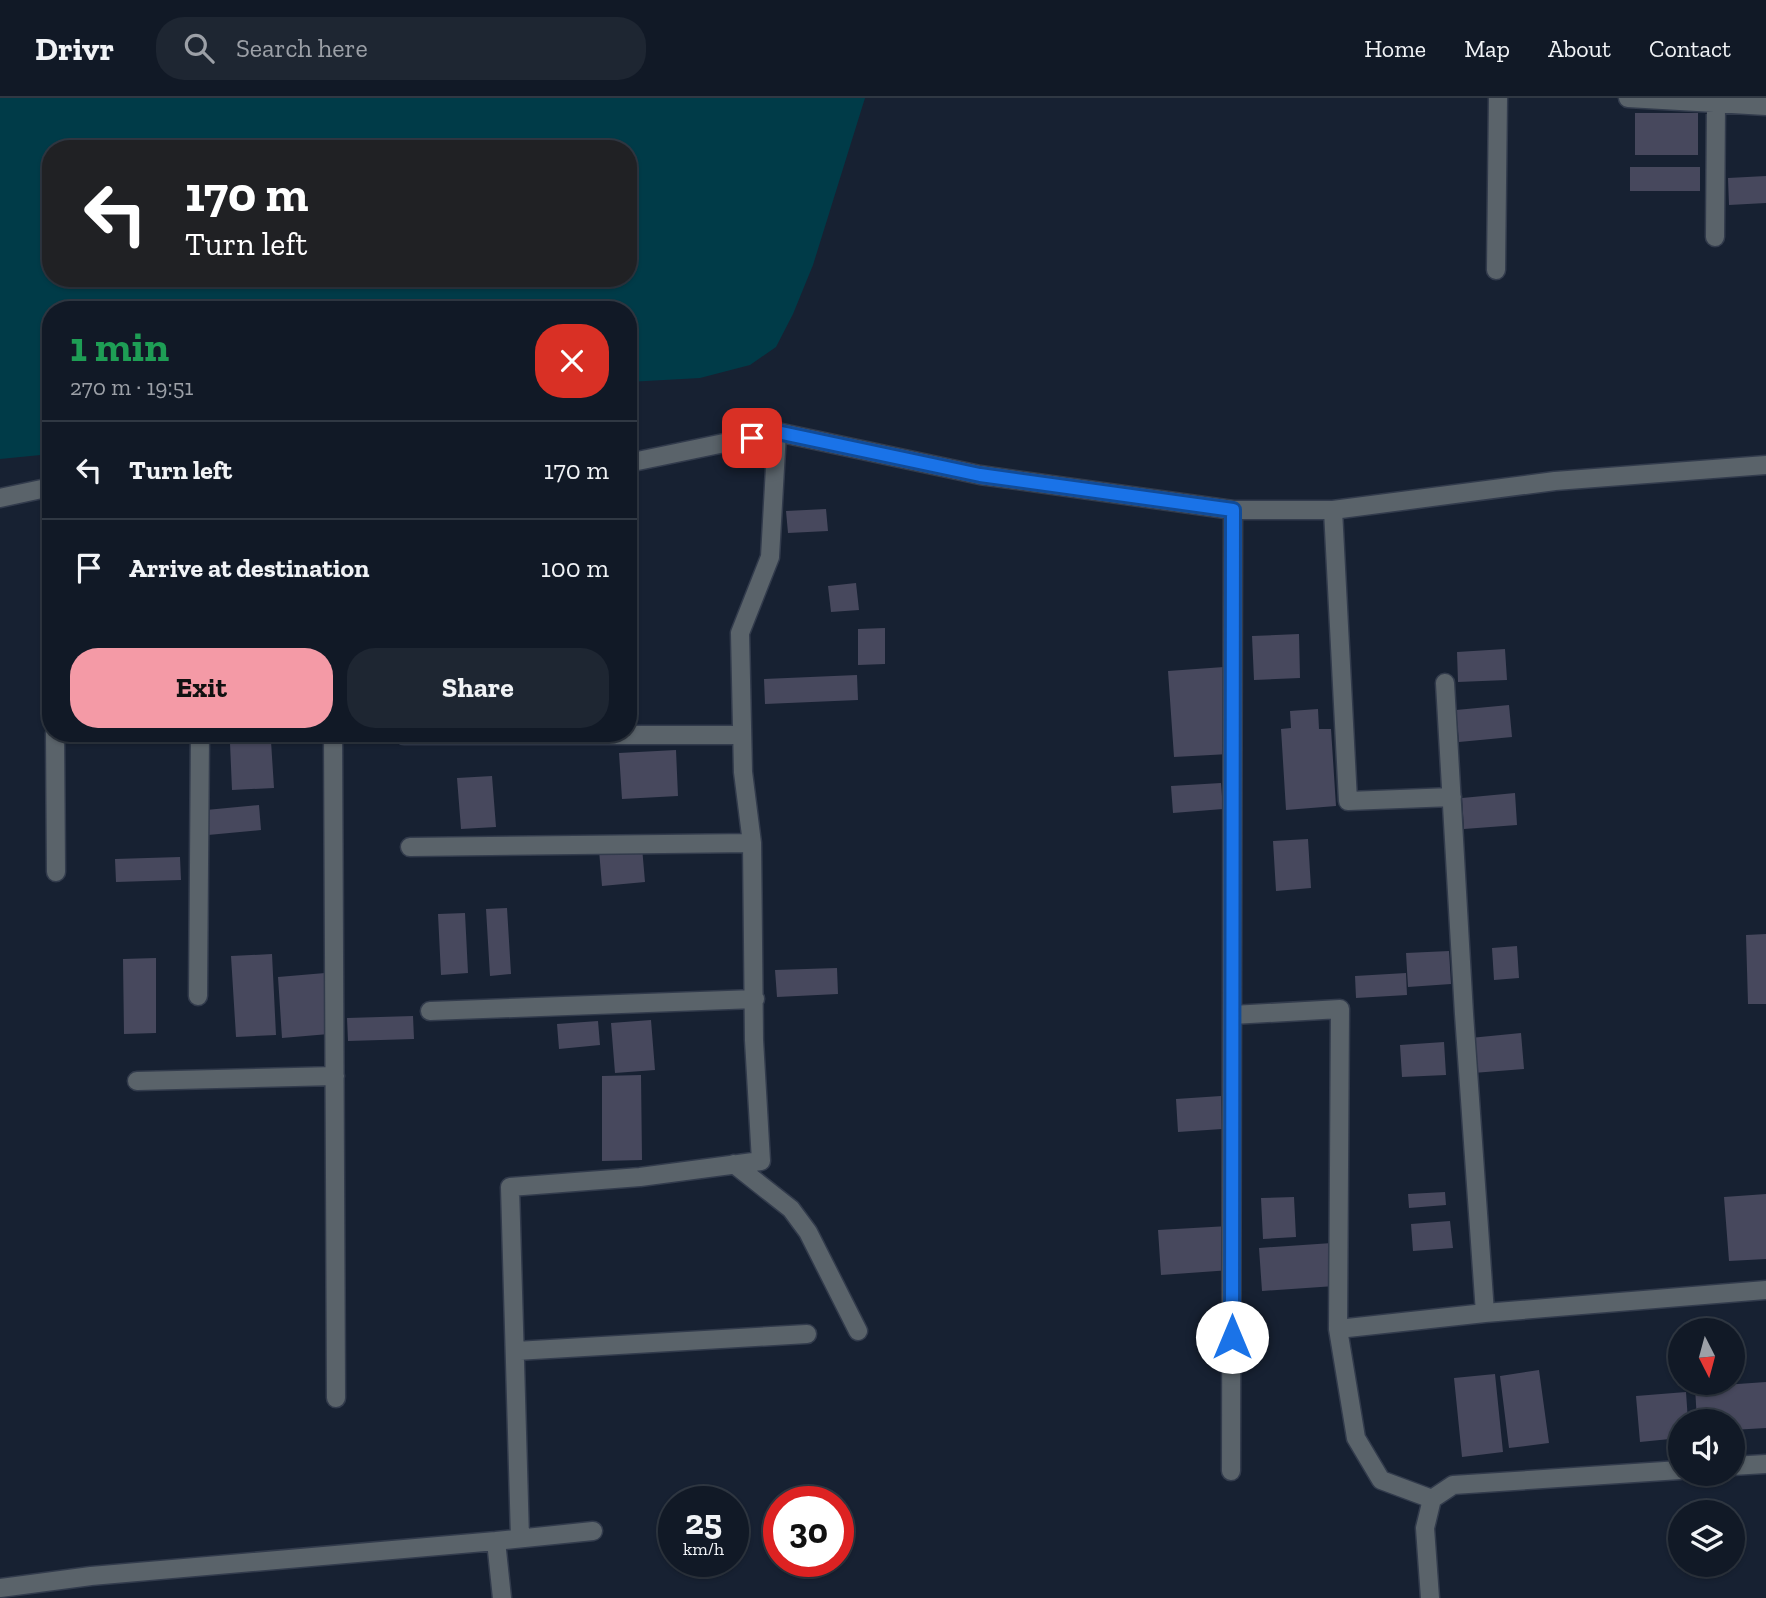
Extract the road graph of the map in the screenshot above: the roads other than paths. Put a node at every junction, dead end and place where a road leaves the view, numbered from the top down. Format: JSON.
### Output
{"nodes":[{"id":1,"x":1498,"y":98,"type":"edge"},
{"id":2,"x":1629,"y":98,"type":"edge"},
{"id":3,"x":1716,"y":103,"type":"junction"},
{"id":4,"x":1759,"y":103,"type":"edge"},
{"id":5,"x":1715,"y":237,"type":"dead end"},
{"id":6,"x":1496,"y":270,"type":"dead end"},
{"id":7,"x":777,"y":432,"type":"junction"},
{"id":8,"x":637,"y":461,"type":"edge"},
{"id":9,"x":1766,"y":465,"type":"edge"},
{"id":10,"x":42,"y":489,"type":"edge"},
{"id":11,"x":0,"y":498,"type":"edge"},
{"id":12,"x":1233,"y":510,"type":"junction"},
{"id":13,"x":1333,"y":510,"type":"junction"},
{"id":14,"x":1445,"y":683,"type":"dead end"},
{"id":15,"x":637,"y":735,"type":"edge"},
{"id":16,"x":742,"y":735,"type":"junction"},
{"id":17,"x":55,"y":742,"type":"edge"},
{"id":18,"x":200,"y":742,"type":"edge"},
{"id":19,"x":333,"y":742,"type":"edge"},
{"id":20,"x":1452,"y":797,"type":"junction"},
{"id":21,"x":752,"y":843,"type":"junction"},
{"id":22,"x":410,"y":847,"type":"dead end"},
{"id":23,"x":56,"y":872,"type":"dead end"},
{"id":24,"x":198,"y":996,"type":"dead end"},
{"id":25,"x":755,"y":999,"type":"junction"},
{"id":26,"x":430,"y":1011,"type":"dead end"},
{"id":27,"x":1232,"y":1015,"type":"junction"},
{"id":28,"x":335,"y":1076,"type":"junction"},
{"id":29,"x":137,"y":1081,"type":"dead end"},
{"id":30,"x":734,"y":1164,"type":"junction"},
{"id":31,"x":1766,"y":1290,"type":"edge"},
{"id":32,"x":1485,"y":1313,"type":"junction"},
{"id":33,"x":1338,"y":1329,"type":"junction"},
{"id":34,"x":858,"y":1331,"type":"dead end"},
{"id":35,"x":807,"y":1334,"type":"dead end"},
{"id":36,"x":516,"y":1352,"type":"junction"},
{"id":37,"x":335,"y":1398,"type":"dead end"},
{"id":38,"x":1766,"y":1464,"type":"edge"},
{"id":39,"x":1745,"y":1465,"type":"edge"},
{"id":40,"x":1231,"y":1471,"type":"dead end"},
{"id":41,"x":1668,"y":1471,"type":"edge"},
{"id":42,"x":1432,"y":1499,"type":"junction"},
{"id":43,"x":593,"y":1531,"type":"dead end"},
{"id":44,"x":520,"y":1538,"type":"junction"},
{"id":45,"x":496,"y":1541,"type":"junction"},
{"id":46,"x":0,"y":1588,"type":"edge"},
{"id":47,"x":502,"y":1598,"type":"edge"},
{"id":48,"x":1430,"y":1598,"type":"edge"}],
"edges":[{"from":1,"to":6,"type":"street"},
{"from":2,"to":3,"type":"street"},
{"from":3,"to":4,"type":"street"},
{"from":3,"to":5,"type":"street"},
{"from":7,"to":8,"type":"street"},
{"from":7,"to":12,"type":"street"},
{"from":7,"to":16,"type":"street"},
{"from":9,"to":13,"type":"street"},
{"from":10,"to":11,"type":"street"},
{"from":12,"to":13,"type":"street"},
{"from":12,"to":27,"type":"street"},
{"from":13,"to":20,"type":"street"},
{"from":14,"to":20,"type":"street"},
{"from":15,"to":16,"type":"street"},
{"from":16,"to":21,"type":"street"},
{"from":17,"to":23,"type":"street"},
{"from":18,"to":24,"type":"street"},
{"from":19,"to":28,"type":"street"},
{"from":20,"to":32,"type":"street"},
{"from":21,"to":22,"type":"street"},
{"from":21,"to":25,"type":"street"},
{"from":25,"to":26,"type":"street"},
{"from":25,"to":30,"type":"street"},
{"from":27,"to":33,"type":"street"},
{"from":27,"to":40,"type":"street"},
{"from":28,"to":29,"type":"street"},
{"from":28,"to":37,"type":"street"},
{"from":30,"to":34,"type":"street"},
{"from":30,"to":36,"type":"street"},
{"from":31,"to":32,"type":"street"},
{"from":32,"to":33,"type":"street"},
{"from":33,"to":42,"type":"street"},
{"from":35,"to":36,"type":"street"},
{"from":36,"to":44,"type":"street"},
{"from":38,"to":39,"type":"street"},
{"from":41,"to":42,"type":"street"},
{"from":42,"to":48,"type":"street"},
{"from":43,"to":44,"type":"street"},
{"from":44,"to":45,"type":"street"},
{"from":45,"to":46,"type":"street"},
{"from":45,"to":47,"type":"street"}]}
